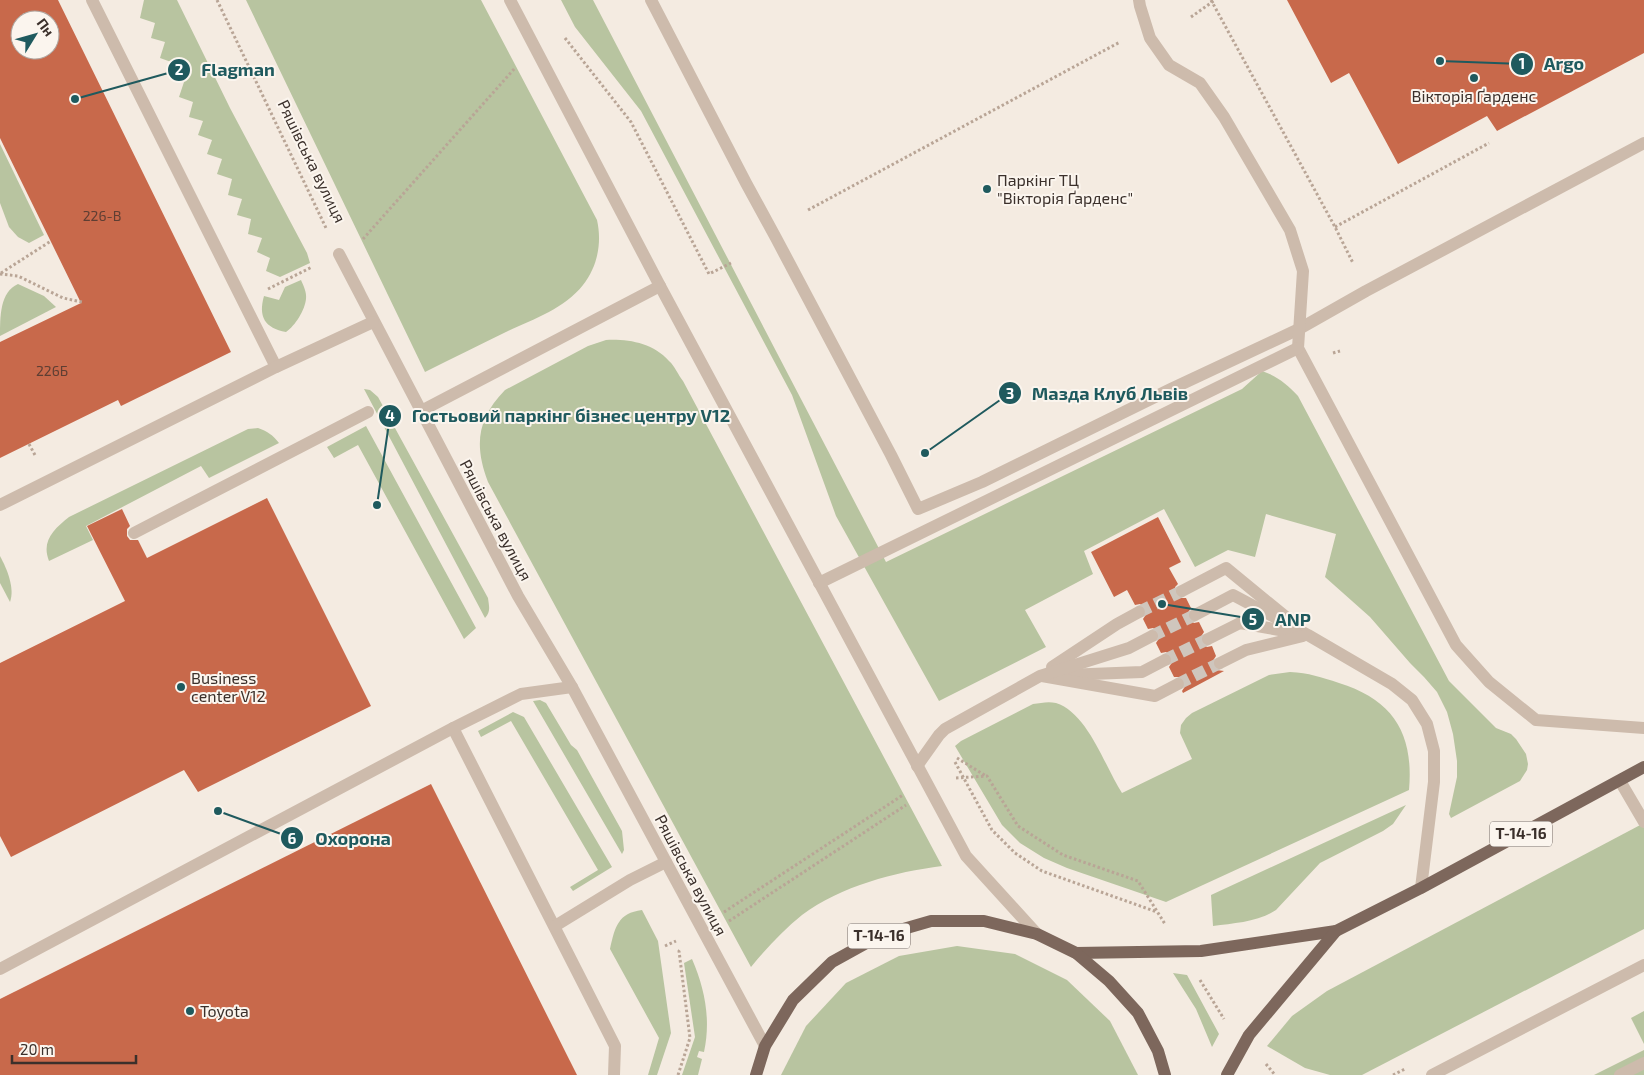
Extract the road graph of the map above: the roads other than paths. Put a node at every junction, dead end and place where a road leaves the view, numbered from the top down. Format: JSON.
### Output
{"nodes":[{"id":1,"x":92,"y":0,"type":"edge"},
{"id":2,"x":510,"y":0,"type":"edge"},
{"id":3,"x":651,"y":0,"type":"edge"},
{"id":4,"x":1139,"y":0,"type":"edge"},
{"id":5,"x":1644,"y":143,"type":"edge"},
{"id":6,"x":339,"y":254,"type":"road end"},
{"id":7,"x":660,"y":286,"type":"junction"},
{"id":8,"x":373,"y":322,"type":"junction"},
{"id":9,"x":1299,"y":329,"type":"junction"},
{"id":10,"x":1298,"y":348,"type":"junction"},
{"id":11,"x":276,"y":367,"type":"junction"},
{"id":12,"x":421,"y":411,"type":"junction"},
{"id":13,"x":368,"y":412,"type":"dead end"},
{"id":14,"x":0,"y":505,"type":"edge"},
{"id":15,"x":918,"y":509,"type":"junction"},
{"id":16,"x":929,"y":528,"type":"junction"},
{"id":17,"x":134,"y":533,"type":"dead end"},
{"id":18,"x":819,"y":583,"type":"junction"},
{"id":19,"x":1182,"y":590,"type":"tunnel mouth"},
{"id":20,"x":1139,"y":612,"type":"tunnel mouth"},
{"id":21,"x":1195,"y":615,"type":"tunnel mouth"},
{"id":22,"x":1308,"y":635,"type":"junction"},
{"id":23,"x":1152,"y":636,"type":"tunnel mouth"},
{"id":24,"x":1208,"y":639,"type":"tunnel mouth"},
{"id":25,"x":1165,"y":660,"type":"tunnel mouth"},
{"id":26,"x":1220,"y":663,"type":"tunnel mouth"},
{"id":27,"x":1040,"y":676,"type":"junction"},
{"id":28,"x":1178,"y":684,"type":"tunnel mouth"},
{"id":29,"x":572,"y":687,"type":"junction"},
{"id":30,"x":453,"y":728,"type":"junction"},
{"id":31,"x":1644,"y":728,"type":"edge"},
{"id":32,"x":917,"y":766,"type":"junction"},
{"id":33,"x":1644,"y":767,"type":"edge"},
{"id":34,"x":1620,"y":781,"type":"junction"},
{"id":35,"x":1644,"y":822,"type":"edge"},
{"id":36,"x":666,"y":862,"type":"junction"},
{"id":37,"x":1421,"y":888,"type":"junction"},
{"id":38,"x":555,"y":926,"type":"junction"},
{"id":39,"x":1336,"y":931,"type":"junction"},
{"id":40,"x":1037,"y":934,"type":"junction"},
{"id":41,"x":1076,"y":953,"type":"junction"},
{"id":42,"x":1644,"y":965,"type":"edge"},
{"id":43,"x":0,"y":969,"type":"edge"},
{"id":44,"x":765,"y":1046,"type":"junction"},
{"id":45,"x":1644,"y":1063,"type":"edge"},
{"id":46,"x":614,"y":1075,"type":"edge"},
{"id":47,"x":756,"y":1075,"type":"edge"},
{"id":48,"x":1165,"y":1075,"type":"edge"},
{"id":49,"x":1227,"y":1075,"type":"edge"},
{"id":50,"x":1432,"y":1075,"type":"edge"},
{"id":51,"x":1620,"y":1075,"type":"edge"}],
"edges":[{"from":1,"to":11,"type":"street"},
{"from":2,"to":7,"type":"street"},
{"from":3,"to":15,"type":"street"},
{"from":4,"to":9,"type":"street"},
{"from":5,"to":9,"type":"street"},
{"from":6,"to":8,"type":"street","name":"Ряшівська вулиця"},
{"from":7,"to":12,"type":"street"},
{"from":7,"to":18,"type":"street"},
{"from":8,"to":11,"type":"street"},
{"from":8,"to":12,"type":"street","name":"Ряшівська вулиця"},
{"from":9,"to":10,"type":"street"},
{"from":9,"to":15,"type":"street"},
{"from":10,"to":16,"type":"street"},
{"from":10,"to":31,"type":"street"},
{"from":11,"to":14,"type":"street"},
{"from":12,"to":29,"type":"street","name":"Ряшівська вулиця"},
{"from":13,"to":17,"type":"street"},
{"from":15,"to":16,"type":"street"},
{"from":16,"to":18,"type":"street"},
{"from":18,"to":32,"type":"street"},
{"from":19,"to":22,"type":"street"},
{"from":20,"to":27,"type":"street"},
{"from":21,"to":22,"type":"street"},
{"from":22,"to":24,"type":"street"},
{"from":22,"to":26,"type":"street"},
{"from":22,"to":37,"type":"street"},
{"from":23,"to":27,"type":"street"},
{"from":25,"to":27,"type":"street"},
{"from":27,"to":28,"type":"street"},
{"from":27,"to":32,"type":"street"},
{"from":29,"to":30,"type":"street"},
{"from":29,"to":36,"type":"street","name":"Ряшівська вулиця"},
{"from":30,"to":38,"type":"street"},
{"from":30,"to":43,"type":"street"},
{"from":32,"to":40,"type":"street"},
{"from":33,"to":34,"type":"main road","number":"Т-14-16"},
{"from":34,"to":35,"type":"street"},
{"from":34,"to":37,"type":"main road","number":"Т-14-16"},
{"from":36,"to":38,"type":"street"},
{"from":36,"to":44,"type":"street","name":"Ряшівська вулиця"},
{"from":37,"to":39,"type":"main road","number":"Т-14-16"},
{"from":38,"to":46,"type":"street"},
{"from":39,"to":41,"type":"main road","number":"Т-14-16"},
{"from":39,"to":49,"type":"main road","number":"Т-14-16"},
{"from":40,"to":41,"type":"main road","number":"Т-14-16"},
{"from":40,"to":44,"type":"main road","number":"Т-14-16"},
{"from":41,"to":48,"type":"main road"},
{"from":42,"to":50,"type":"street"},
{"from":44,"to":47,"type":"main road","number":"Т-14-16"},
{"from":45,"to":51,"type":"street"}]}
